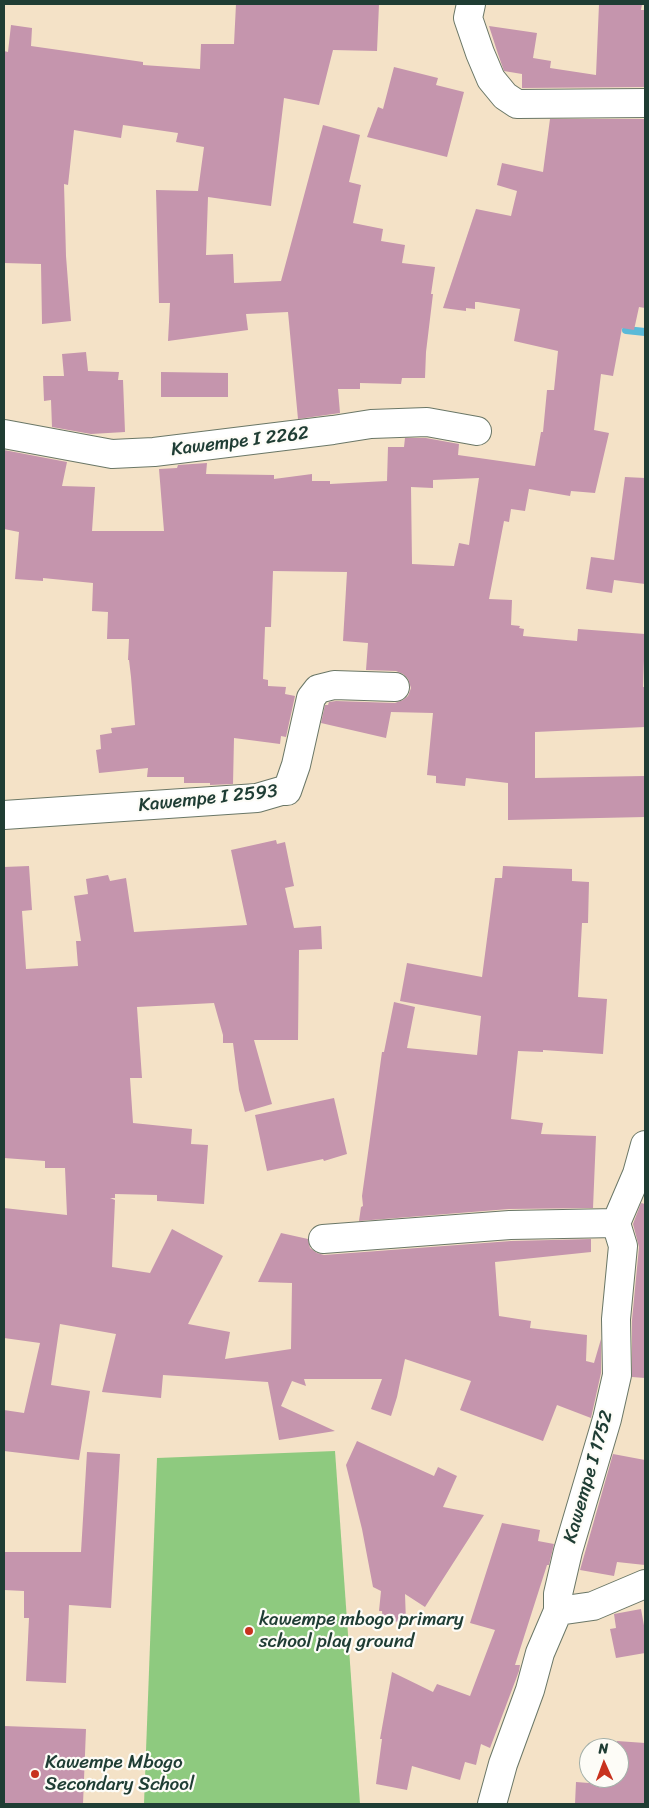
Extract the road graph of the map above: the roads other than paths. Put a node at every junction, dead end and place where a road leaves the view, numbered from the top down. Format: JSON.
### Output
{"nodes":[{"id":1,"x":471,"y":4,"type":"edge"},
{"id":2,"x":645,"y":103,"type":"edge"},
{"id":3,"x":477,"y":431,"type":"dead end"},
{"id":4,"x":4,"y":434,"type":"edge"},
{"id":5,"x":395,"y":687,"type":"dead end"},
{"id":6,"x":4,"y":815,"type":"edge"},
{"id":7,"x":645,"y":1145,"type":"edge"},
{"id":8,"x":616,"y":1223,"type":"junction"},
{"id":9,"x":323,"y":1239,"type":"dead end"},
{"id":10,"x":645,"y":1584,"type":"edge"},
{"id":11,"x":558,"y":1611,"type":"junction"},
{"id":12,"x":492,"y":1804,"type":"edge"}],
"edges":[{"from":1,"to":2,"type":"street"},
{"from":3,"to":4,"type":"street","name":"Kawempe I 2262"},
{"from":5,"to":6,"type":"street","name":"Kawempe I 2593"},
{"from":7,"to":8,"type":"street"},
{"from":8,"to":9,"type":"street"},
{"from":8,"to":11,"type":"street","name":"Kawempe I 1752"},
{"from":10,"to":11,"type":"street"},
{"from":11,"to":12,"type":"street","name":"Kawempe I 1752"}]}
